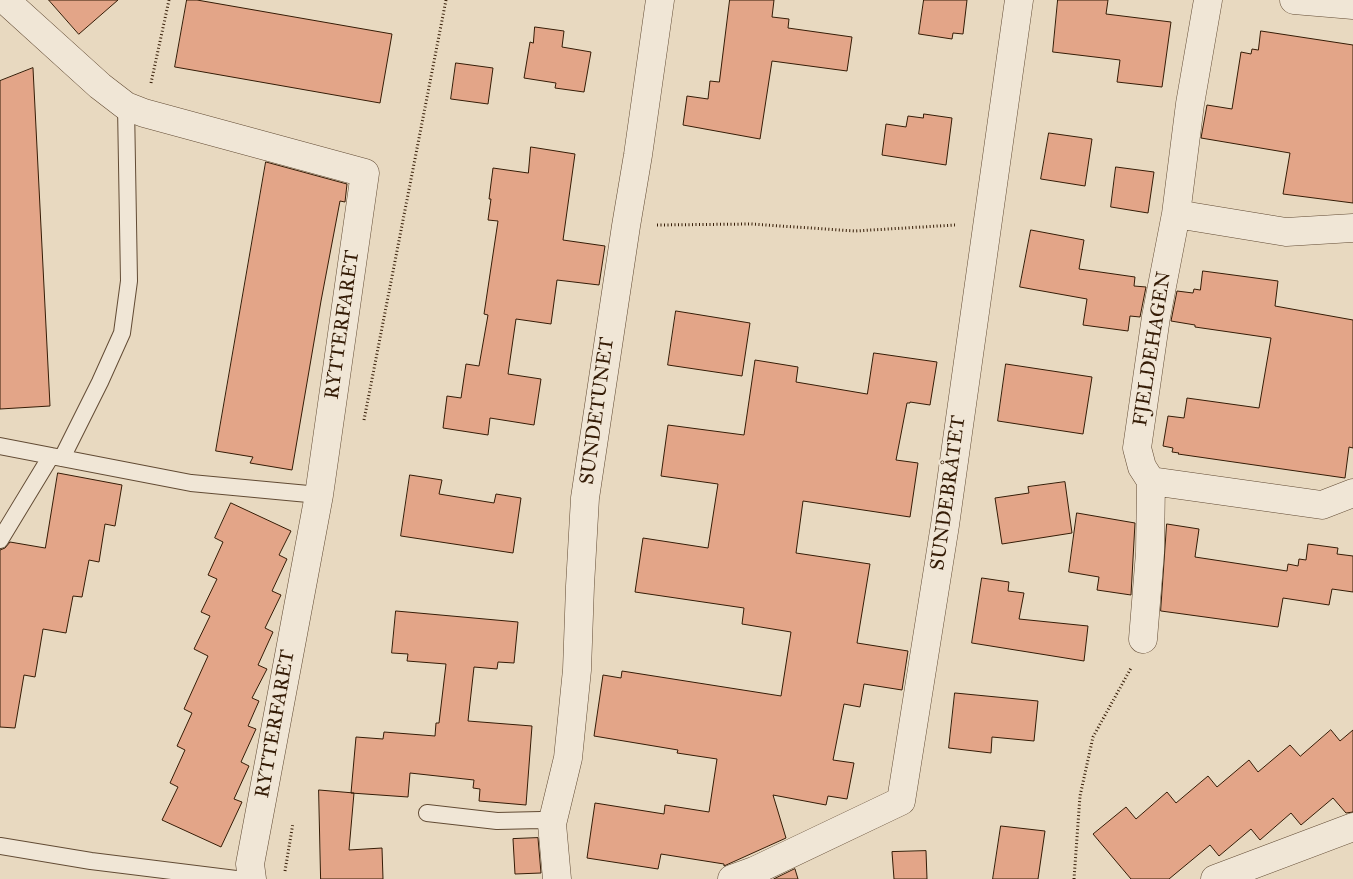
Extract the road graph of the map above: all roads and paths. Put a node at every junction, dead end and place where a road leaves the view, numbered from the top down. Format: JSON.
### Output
{"nodes":[{"id":1,"x":5,"y":0,"type":"edge"},
{"id":2,"x":169,"y":0,"type":"edge"},
{"id":3,"x":446,"y":0,"type":"edge"},
{"id":4,"x":660,"y":0,"type":"edge"},
{"id":5,"x":1018,"y":0,"type":"edge"},
{"id":6,"x":1208,"y":0,"type":"edge"},
{"id":7,"x":1294,"y":0,"type":"edge"},
{"id":8,"x":1353,"y":5,"type":"edge"},
{"id":9,"x":135,"y":110,"type":"junction"},
{"id":10,"x":1176,"y":214,"type":"junction"},
{"id":11,"x":988,"y":223,"type":"junction"},
{"id":12,"x":626,"y":226,"type":"junction"},
{"id":13,"x":1353,"y":228,"type":"edge"},
{"id":14,"x":364,"y":422,"type":"dead end"},
{"id":15,"x":0,"y":446,"type":"edge"},
{"id":16,"x":57,"y":457,"type":"junction"},
{"id":17,"x":1151,"y":481,"type":"junction"},
{"id":18,"x":1353,"y":493,"type":"edge"},
{"id":19,"x":319,"y":495,"type":"junction"},
{"id":20,"x":0,"y":540,"type":"edge"},
{"id":21,"x":1143,"y":639,"type":"joint"},
{"id":22,"x":427,"y":813,"type":"dead end"},
{"id":23,"x":293,"y":820,"type":"dead end"},
{"id":24,"x":552,"y":824,"type":"junction"},
{"id":25,"x":1353,"y":827,"type":"edge"},
{"id":26,"x":0,"y":846,"type":"edge"},
{"id":27,"x":747,"y":876,"type":"edge"},
{"id":28,"x":236,"y":879,"type":"edge"},
{"id":29,"x":252,"y":879,"type":"edge"},
{"id":30,"x":284,"y":879,"type":"edge"},
{"id":31,"x":557,"y":879,"type":"edge"},
{"id":32,"x":1074,"y":879,"type":"edge"},
{"id":33,"x":1215,"y":879,"type":"edge"}],
"edges":[{"from":1,"to":9,"type":"street","name":"RYTTERFARET"},
{"from":2,"to":9,"type":"path"},
{"from":3,"to":14,"type":"path"},
{"from":4,"to":12,"type":"street","name":"SUNDETUNET"},
{"from":5,"to":11,"type":"street","name":"SUNDEBRÅTET"},
{"from":6,"to":10,"type":"street","name":"FJELDEHAGEN"},
{"from":7,"to":8,"type":"street"},
{"from":9,"to":16,"type":"lane"},
{"from":9,"to":19,"type":"street","name":"RYTTERFARET"},
{"from":10,"to":13,"type":"street"},
{"from":10,"to":17,"type":"street","name":"FJELDEHAGEN"},
{"from":11,"to":12,"type":"path"},
{"from":11,"to":27,"type":"street","name":"SUNDEBRÅTET"},
{"from":12,"to":24,"type":"street","name":"SUNDETUNET"},
{"from":15,"to":16,"type":"lane"},
{"from":16,"to":19,"type":"lane"},
{"from":16,"to":20,"type":"lane"},
{"from":17,"to":18,"type":"street"},
{"from":17,"to":21,"type":"street","name":"FJELDEHAGEN"},
{"from":19,"to":29,"type":"street","name":"RYTTERFARET"},
{"from":21,"to":32,"type":"path"},
{"from":22,"to":24,"type":"lane"},
{"from":23,"to":30,"type":"path"},
{"from":24,"to":31,"type":"street","name":"SUNDETUNET"},
{"from":25,"to":33,"type":"street"},
{"from":26,"to":28,"type":"lane"}]}
